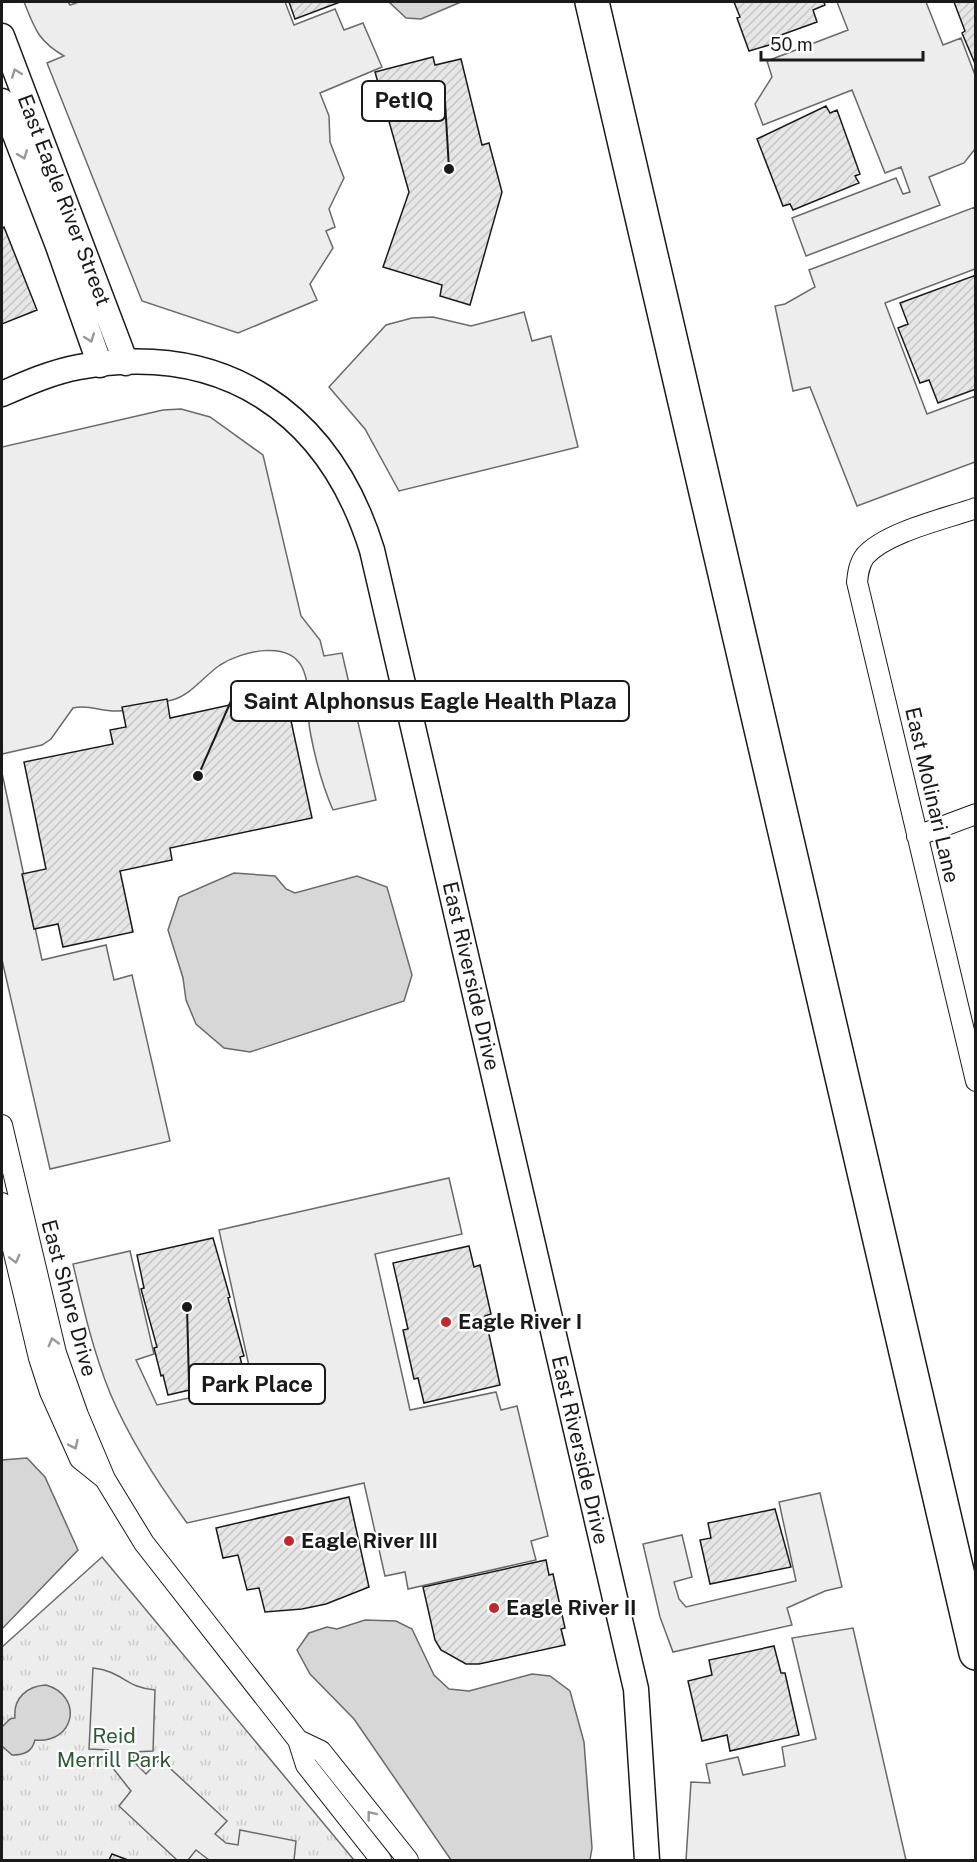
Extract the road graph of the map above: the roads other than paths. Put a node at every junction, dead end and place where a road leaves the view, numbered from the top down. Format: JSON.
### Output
{"nodes":[{"id":1,"x":592,"y":2,"type":"edge"},
{"id":2,"x":2,"y":36,"type":"edge"},
{"id":3,"x":2,"y":101,"type":"edge"},
{"id":4,"x":126,"y":363,"type":"junction"},
{"id":5,"x":100,"y":365,"type":"junction"},
{"id":6,"x":2,"y":394,"type":"edge"},
{"id":7,"x":975,"y":508,"type":"edge"},
{"id":8,"x":975,"y":814,"type":"edge"},
{"id":9,"x":917,"y":836,"type":"junction"},
{"id":10,"x":975,"y":1082,"type":"edge"},
{"id":11,"x":2,"y":1125,"type":"edge"},
{"id":12,"x":2,"y":1203,"type":"edge"},
{"id":13,"x":105,"y":1479,"type":"junction"},
{"id":14,"x":975,"y":1653,"type":"edge"},
{"id":15,"x":298,"y":1740,"type":"junction"},
{"id":16,"x":381,"y":1860,"type":"edge"},
{"id":17,"x":408,"y":1860,"type":"edge"},
{"id":18,"x":647,"y":1860,"type":"edge"}],
"edges":[{"from":1,"to":14,"type":"highway"},
{"from":4,"to":2,"type":"street","name":"East Eagle River Street","one_way":true},
{"from":3,"to":5,"type":"street","name":"East Eagle River Street","one_way":true},
{"from":4,"to":5,"type":"street","name":"East Riverside Drive"},
{"from":4,"to":18,"type":"street","name":"East Riverside Drive"},
{"from":5,"to":6,"type":"street","name":"East Riverside Drive"},
{"from":7,"to":9,"type":"street","name":"East Molinari Lane"},
{"from":8,"to":9,"type":"street"},
{"from":9,"to":10,"type":"street","name":"East Molinari Lane"},
{"from":13,"to":11,"type":"street","name":"East Shore Drive","one_way":true},
{"from":12,"to":13,"type":"street","name":"East Shore Drive","one_way":true},
{"from":13,"to":15,"type":"street","name":"East Shore Drive"},
{"from":15,"to":16,"type":"street","name":"East Shore Drive"},
{"from":17,"to":15,"type":"street","name":"East Shore Drive","one_way":true}]}
